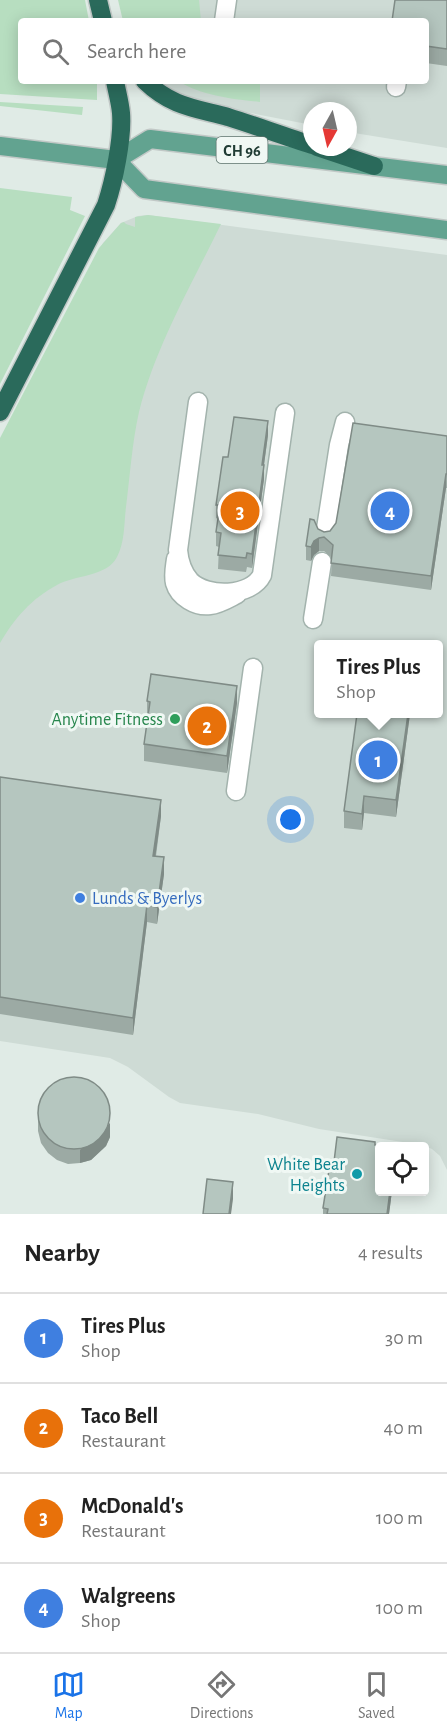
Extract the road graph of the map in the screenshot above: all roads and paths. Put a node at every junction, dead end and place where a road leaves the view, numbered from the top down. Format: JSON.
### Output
{"nodes":[{"id":1,"x":98,"y":0,"type":"edge"},
{"id":2,"x":226,"y":0,"type":"edge"},
{"id":3,"x":102,"y":18,"type":"edge"},
{"id":4,"x":224,"y":18,"type":"edge"},
{"id":5,"x":116,"y":84,"type":"edge"},
{"id":6,"x":149,"y":84,"type":"edge"},
{"id":7,"x":303,"y":142,"type":"edge"},
{"id":8,"x":0,"y":146,"type":"edge"},
{"id":9,"x":344,"y":156,"type":"edge"},
{"id":10,"x":116,"y":160,"type":"junction"},
{"id":11,"x":374,"y":166,"type":"junction"},
{"id":12,"x":447,"y":174,"type":"edge"},
{"id":13,"x":447,"y":230,"type":"edge"},
{"id":14,"x":198,"y":402,"type":"dead end"},
{"id":15,"x":0,"y":412,"type":"edge"},
{"id":16,"x":285,"y":413,"type":"dead end"},
{"id":17,"x":345,"y":422,"type":"dead end"},
{"id":18,"x":325,"y":535,"type":"edge"},
{"id":19,"x":322,"y":562,"type":"dead end"},
{"id":20,"x":313,"y":619,"type":"dead end"},
{"id":21,"x":253,"y":668,"type":"dead end"},
{"id":22,"x":236,"y":791,"type":"dead end"}],
"edges":[{"from":1,"to":3,"type":"highway"},
{"from":2,"to":4,"type":"lane"},
{"from":5,"to":10,"type":"highway"},
{"from":6,"to":7,"type":"highway"},
{"from":8,"to":10,"type":"main road"},
{"from":9,"to":11,"type":"highway"},
{"from":10,"to":11,"type":"main road","number":"CH 96"},
{"from":10,"to":13,"type":"main road"},
{"from":10,"to":15,"type":"highway"},
{"from":11,"to":12,"type":"main road","number":"CH 96"},
{"from":14,"to":16,"type":"lane"},
{"from":17,"to":18,"type":"lane"},
{"from":19,"to":20,"type":"lane"},
{"from":21,"to":22,"type":"lane"}]}
